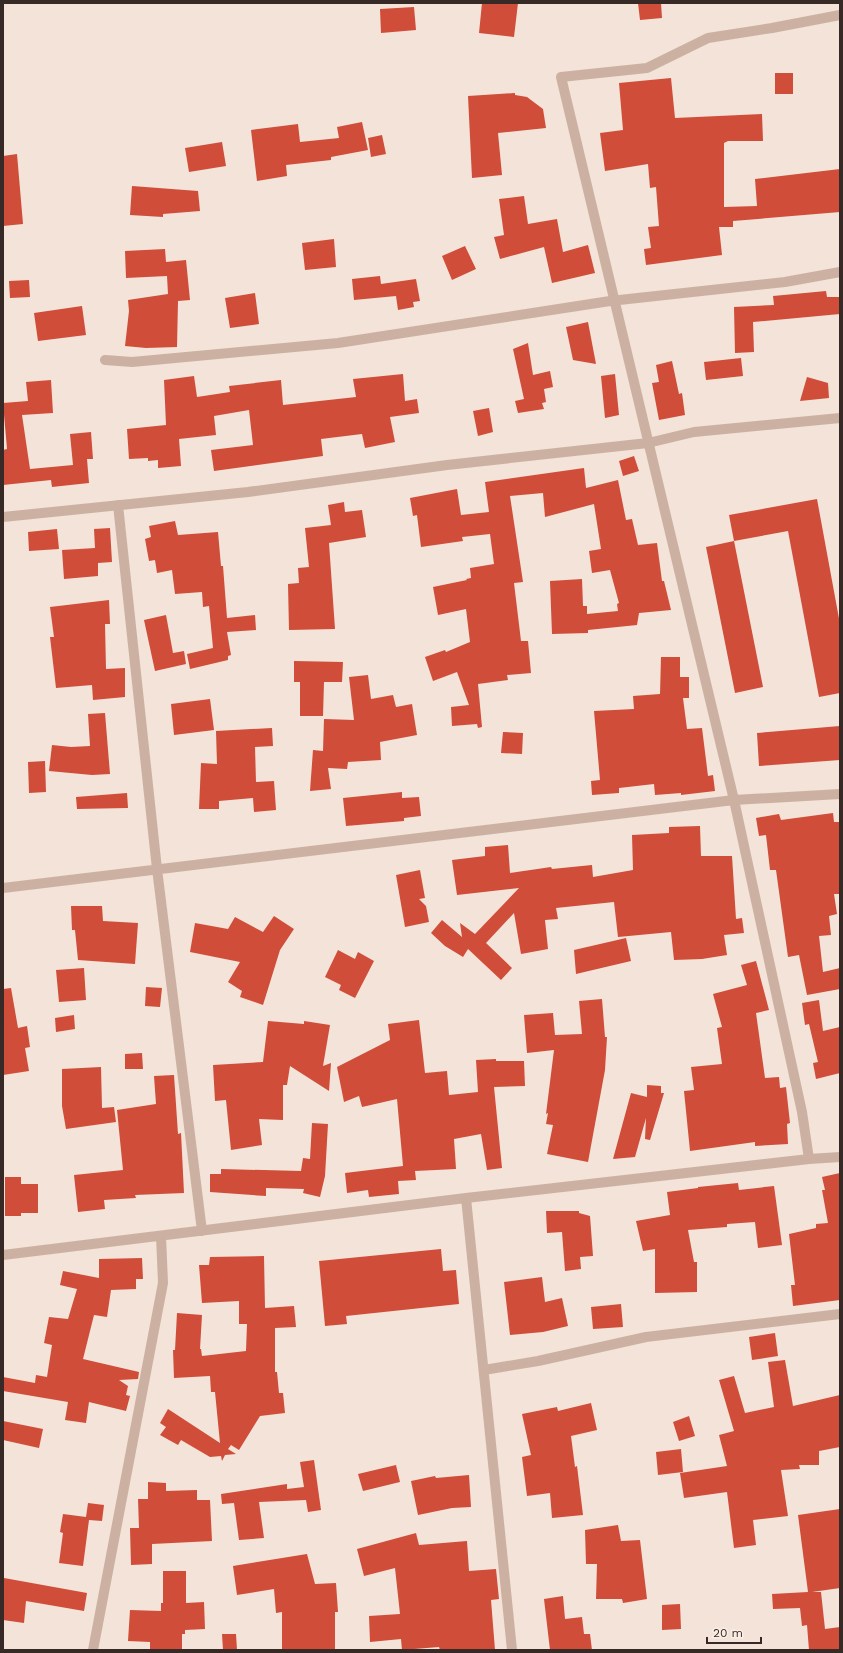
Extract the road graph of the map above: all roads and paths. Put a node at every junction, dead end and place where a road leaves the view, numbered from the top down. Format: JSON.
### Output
{"nodes":[{"id":1,"x":840,"y":15,"type":"edge"},
{"id":2,"x":840,"y":272,"type":"edge"},
{"id":3,"x":615,"y":301,"type":"junction"},
{"id":4,"x":105,"y":360,"type":"dead end"},
{"id":5,"x":840,"y":418,"type":"edge"},
{"id":6,"x":648,"y":443,"type":"junction"},
{"id":7,"x":118,"y":505,"type":"junction"},
{"id":8,"x":3,"y":517,"type":"edge"},
{"id":9,"x":840,"y":794,"type":"edge"},
{"id":10,"x":734,"y":800,"type":"junction"},
{"id":11,"x":157,"y":869,"type":"junction"},
{"id":12,"x":3,"y":888,"type":"edge"},
{"id":13,"x":840,"y":1157,"type":"edge"},
{"id":14,"x":809,"y":1159,"type":"junction"},
{"id":15,"x":466,"y":1198,"type":"junction"},
{"id":16,"x":202,"y":1230,"type":"junction"},
{"id":17,"x":161,"y":1236,"type":"junction"},
{"id":18,"x":3,"y":1255,"type":"edge"},
{"id":19,"x":840,"y":1314,"type":"edge"},
{"id":20,"x":484,"y":1370,"type":"junction"},
{"id":21,"x":93,"y":1650,"type":"edge"},
{"id":22,"x":512,"y":1650,"type":"edge"}],
"edges":[{"from":1,"to":3,"type":"street"},
{"from":2,"to":3,"type":"street"},
{"from":3,"to":4,"type":"street"},
{"from":3,"to":6,"type":"street"},
{"from":5,"to":6,"type":"street"},
{"from":6,"to":7,"type":"street"},
{"from":6,"to":10,"type":"street"},
{"from":7,"to":8,"type":"street"},
{"from":7,"to":11,"type":"street"},
{"from":9,"to":10,"type":"street"},
{"from":10,"to":11,"type":"street"},
{"from":10,"to":14,"type":"street"},
{"from":11,"to":12,"type":"street"},
{"from":11,"to":16,"type":"street"},
{"from":13,"to":14,"type":"street"},
{"from":14,"to":15,"type":"street"},
{"from":15,"to":16,"type":"street"},
{"from":15,"to":20,"type":"street"},
{"from":16,"to":17,"type":"street"},
{"from":17,"to":18,"type":"street"},
{"from":17,"to":21,"type":"street"},
{"from":19,"to":20,"type":"street"},
{"from":20,"to":22,"type":"street"}]}
